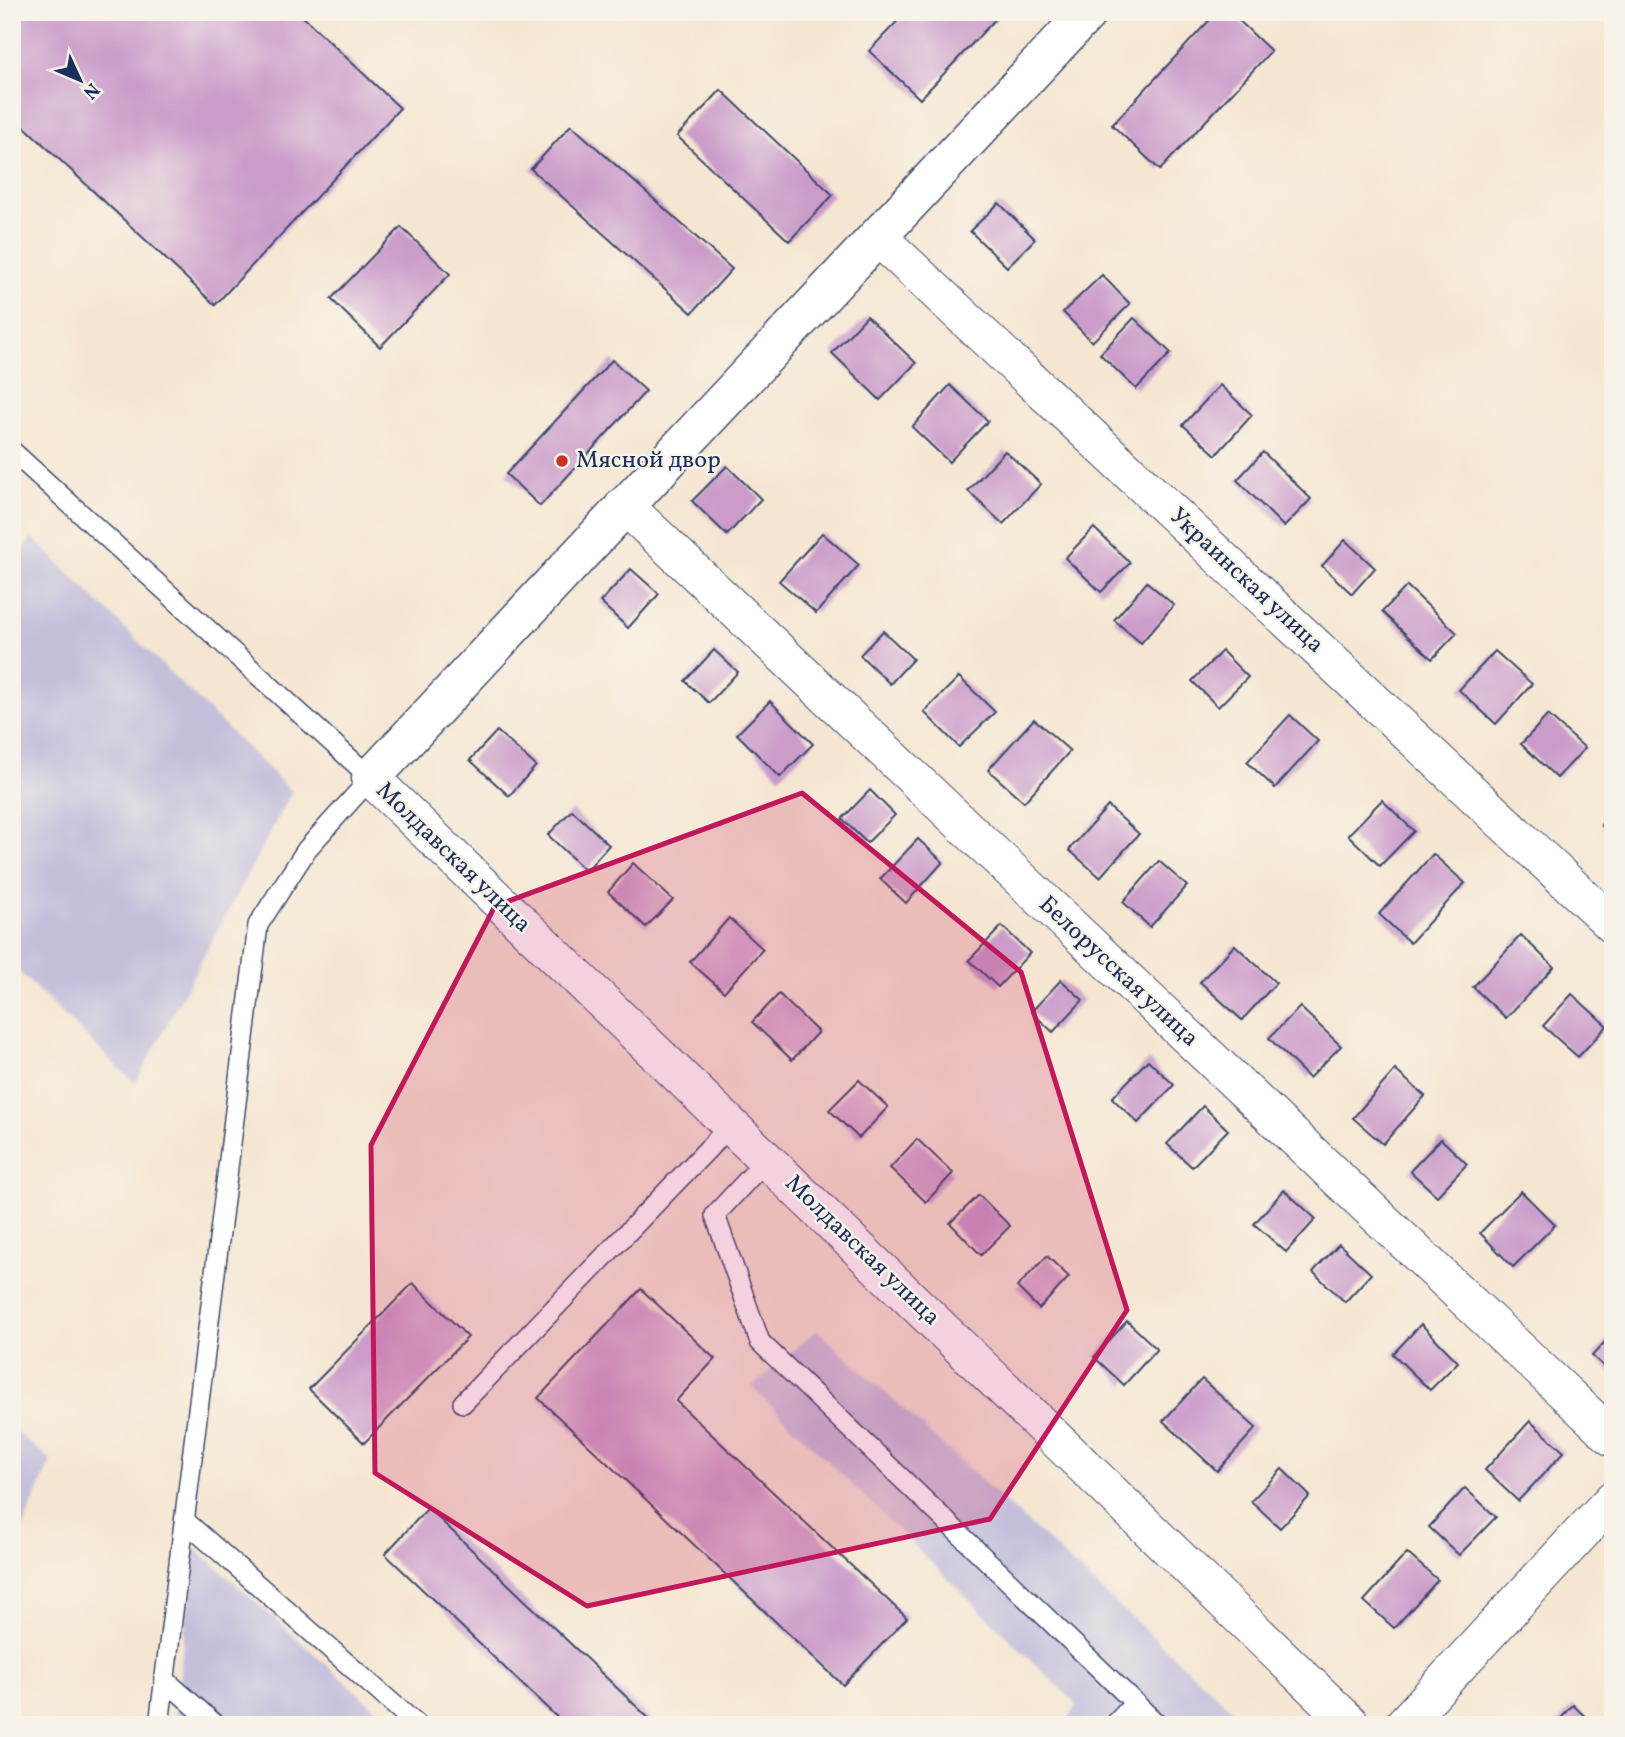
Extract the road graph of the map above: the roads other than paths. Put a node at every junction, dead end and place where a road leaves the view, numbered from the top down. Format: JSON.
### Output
{"nodes":[{"id":1,"x":1088,"y":12,"type":"edge"},
{"id":2,"x":879,"y":238,"type":"junction"},
{"id":3,"x":12,"y":451,"type":"edge"},
{"id":4,"x":624,"y":505,"type":"junction"},
{"id":5,"x":371,"y":778,"type":"junction"},
{"id":6,"x":1613,"y":925,"type":"edge"},
{"id":7,"x":731,"y":1125,"type":"junction"},
{"id":8,"x":766,"y":1160,"type":"junction"},
{"id":9,"x":463,"y":1403,"type":"dead end"},
{"id":10,"x":1613,"y":1438,"type":"edge"},
{"id":11,"x":1613,"y":1499,"type":"edge"},
{"id":12,"x":185,"y":1521,"type":"junction"},
{"id":13,"x":164,"y":1679,"type":"junction"},
{"id":14,"x":1134,"y":1704,"type":"junction"},
{"id":15,"x":159,"y":1725,"type":"edge"},
{"id":16,"x":216,"y":1725,"type":"edge"},
{"id":17,"x":417,"y":1725,"type":"edge"},
{"id":18,"x":1114,"y":1725,"type":"edge"},
{"id":19,"x":1158,"y":1725,"type":"edge"},
{"id":20,"x":1352,"y":1725,"type":"edge"},
{"id":21,"x":1404,"y":1725,"type":"edge"}],
"edges":[{"from":1,"to":2,"type":"street"},
{"from":2,"to":4,"type":"street"},
{"from":2,"to":6,"type":"street","name":"Украинская улица"},
{"from":3,"to":5,"type":"lane"},
{"from":4,"to":5,"type":"street"},
{"from":4,"to":10,"type":"street","name":"Белорусская улица"},
{"from":5,"to":7,"type":"street","name":"Молдавская улица"},
{"from":5,"to":12,"type":"lane"},
{"from":7,"to":8,"type":"street","name":"Молдавская улица"},
{"from":7,"to":9,"type":"lane"},
{"from":8,"to":14,"type":"lane"},
{"from":8,"to":20,"type":"street","name":"Молдавская улица"},
{"from":11,"to":21,"type":"street"},
{"from":12,"to":13,"type":"lane"},
{"from":12,"to":17,"type":"lane"},
{"from":13,"to":15,"type":"lane"},
{"from":13,"to":16,"type":"lane"},
{"from":14,"to":18,"type":"lane"},
{"from":14,"to":19,"type":"lane"}]}
